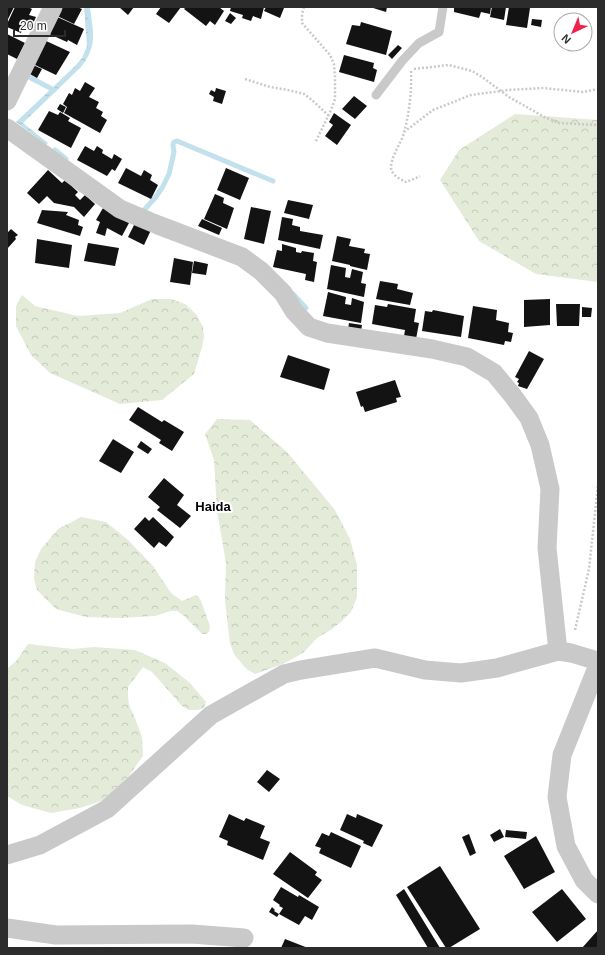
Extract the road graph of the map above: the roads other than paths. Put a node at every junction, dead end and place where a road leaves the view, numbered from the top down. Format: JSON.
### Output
{"nodes":[{"id":1,"x":53,"y":7,"type":"edge"},
{"id":2,"x":443,"y":7,"type":"edge"},
{"id":3,"x":376,"y":95,"type":"dead end"},
{"id":4,"x":7,"y":101,"type":"edge"},
{"id":5,"x":7,"y":128,"type":"edge"},
{"id":6,"x":563,"y":652,"type":"junction"},
{"id":7,"x":598,"y":661,"type":"edge"},
{"id":8,"x":598,"y":665,"type":"edge"},
{"id":9,"x":7,"y":855,"type":"edge"},
{"id":10,"x":598,"y":894,"type":"edge"},
{"id":11,"x":7,"y":928,"type":"edge"},
{"id":12,"x":244,"y":938,"type":"dead end"}],
"edges":[{"from":1,"to":4,"type":"street"},
{"from":2,"to":3,"type":"lane"},
{"from":5,"to":6,"type":"street"},
{"from":6,"to":7,"type":"street"},
{"from":6,"to":9,"type":"street"},
{"from":8,"to":10,"type":"street"},
{"from":11,"to":12,"type":"street"}]}
